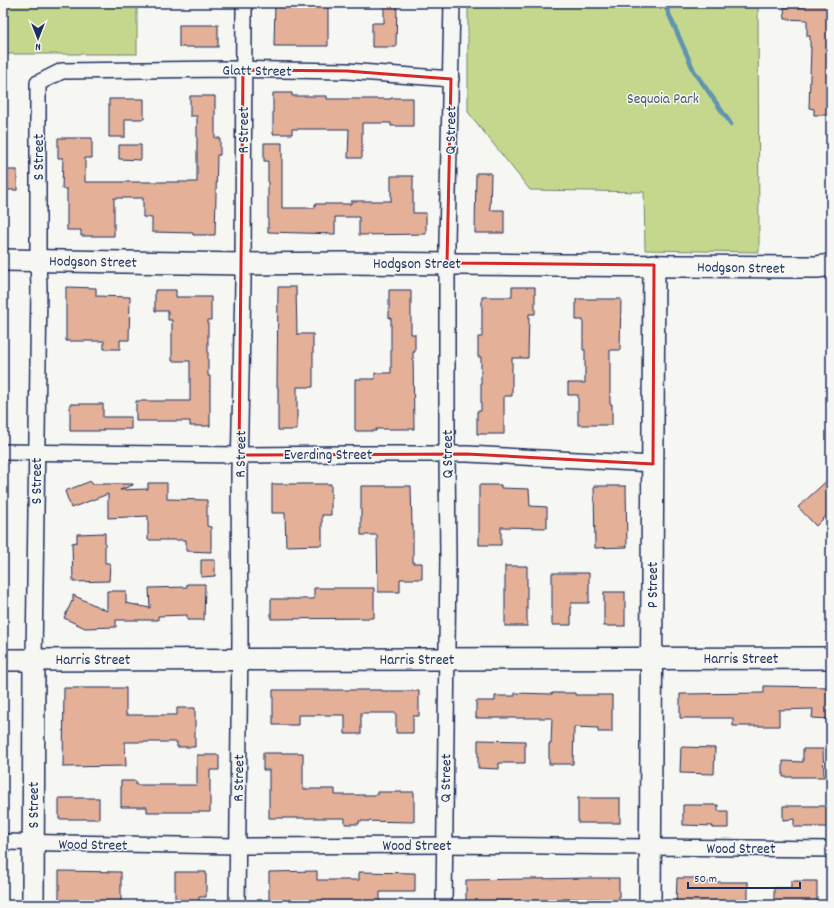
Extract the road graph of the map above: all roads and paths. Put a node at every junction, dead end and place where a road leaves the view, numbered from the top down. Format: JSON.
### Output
{"nodes":[{"id":1,"x":244,"y":3,"type":"edge"},
{"id":2,"x":452,"y":3,"type":"edge"},
{"id":3,"x":243,"y":70,"type":"junction"},
{"id":4,"x":62,"y":72,"type":"joint"},
{"id":5,"x":451,"y":79,"type":"junction"},
{"id":6,"x":3,"y":260,"type":"edge"},
{"id":7,"x":38,"y":260,"type":"junction"},
{"id":8,"x":447,"y":263,"type":"junction"},
{"id":9,"x":243,"y":264,"type":"junction"},
{"id":10,"x":654,"y":265,"type":"junction"},
{"id":11,"x":831,"y":265,"type":"edge"},
{"id":12,"x":3,"y":452,"type":"edge"},
{"id":13,"x":36,"y":452,"type":"junction"},
{"id":14,"x":447,"y":454,"type":"junction"},
{"id":15,"x":239,"y":455,"type":"junction"},
{"id":16,"x":653,"y":464,"type":"junction"},
{"id":17,"x":831,"y":658,"type":"edge"},
{"id":18,"x":239,"y":659,"type":"junction"},
{"id":19,"x":447,"y":659,"type":"junction"},
{"id":20,"x":652,"y":659,"type":"junction"},
{"id":21,"x":3,"y":660,"type":"edge"},
{"id":22,"x":34,"y":660,"type":"junction"},
{"id":23,"x":3,"y":842,"type":"edge"},
{"id":24,"x":33,"y":844,"type":"junction"},
{"id":25,"x":444,"y":845,"type":"junction"},
{"id":26,"x":237,"y":846,"type":"junction"},
{"id":27,"x":651,"y":847,"type":"junction"},
{"id":28,"x":831,"y":849,"type":"edge"},
{"id":29,"x":33,"y":905,"type":"edge"},
{"id":30,"x":237,"y":905,"type":"edge"},
{"id":31,"x":444,"y":905,"type":"edge"},
{"id":32,"x":650,"y":905,"type":"edge"}],
"edges":[{"from":1,"to":3,"type":"street","name":"R Street"},
{"from":2,"to":5,"type":"street","name":"Q Street"},
{"from":3,"to":4,"type":"street","name":"Glatt Street"},
{"from":3,"to":5,"type":"street","name":"Glatt Street"},
{"from":3,"to":9,"type":"street","name":"R Street"},
{"from":4,"to":7,"type":"street","name":"S Street"},
{"from":5,"to":8,"type":"street","name":"Q Street"},
{"from":6,"to":7,"type":"street","name":"Hodgson Street"},
{"from":7,"to":9,"type":"street","name":"Hodgson Street"},
{"from":7,"to":13,"type":"street","name":"S Street"},
{"from":8,"to":9,"type":"street","name":"Hodgson Street"},
{"from":8,"to":10,"type":"street","name":"Hodgson Street"},
{"from":8,"to":14,"type":"street","name":"Q Street"},
{"from":9,"to":15,"type":"street","name":"R Street"},
{"from":10,"to":11,"type":"street","name":"Hodgson Street"},
{"from":10,"to":16,"type":"street","name":"P Street"},
{"from":12,"to":13,"type":"street","name":"Everding Street"},
{"from":13,"to":15,"type":"street","name":"Everding Street"},
{"from":13,"to":22,"type":"street","name":"S Street"},
{"from":14,"to":15,"type":"street","name":"Everding Street"},
{"from":14,"to":16,"type":"street","name":"Everding Street"},
{"from":14,"to":19,"type":"street","name":"Q Street"},
{"from":15,"to":18,"type":"street","name":"R Street"},
{"from":16,"to":20,"type":"street","name":"P Street"},
{"from":17,"to":20,"type":"street","name":"Harris Street"},
{"from":18,"to":19,"type":"street","name":"Harris Street"},
{"from":18,"to":22,"type":"street","name":"Harris Street"},
{"from":18,"to":26,"type":"street","name":"R Street"},
{"from":19,"to":20,"type":"street","name":"Harris Street"},
{"from":19,"to":25,"type":"street","name":"Q Street"},
{"from":20,"to":27,"type":"street","name":"P Street"},
{"from":21,"to":22,"type":"street","name":"Harris Street"},
{"from":22,"to":24,"type":"street","name":"S Street"},
{"from":23,"to":24,"type":"street","name":"Wood Street"},
{"from":24,"to":26,"type":"street","name":"Wood Street"},
{"from":24,"to":29,"type":"street","name":"S Street"},
{"from":25,"to":26,"type":"street","name":"Wood Street"},
{"from":25,"to":27,"type":"street","name":"Wood Street"},
{"from":25,"to":31,"type":"street","name":"Q Street"},
{"from":26,"to":30,"type":"street","name":"R Street"},
{"from":27,"to":28,"type":"street","name":"Wood Street"},
{"from":27,"to":32,"type":"street","name":"P Street"}]}
